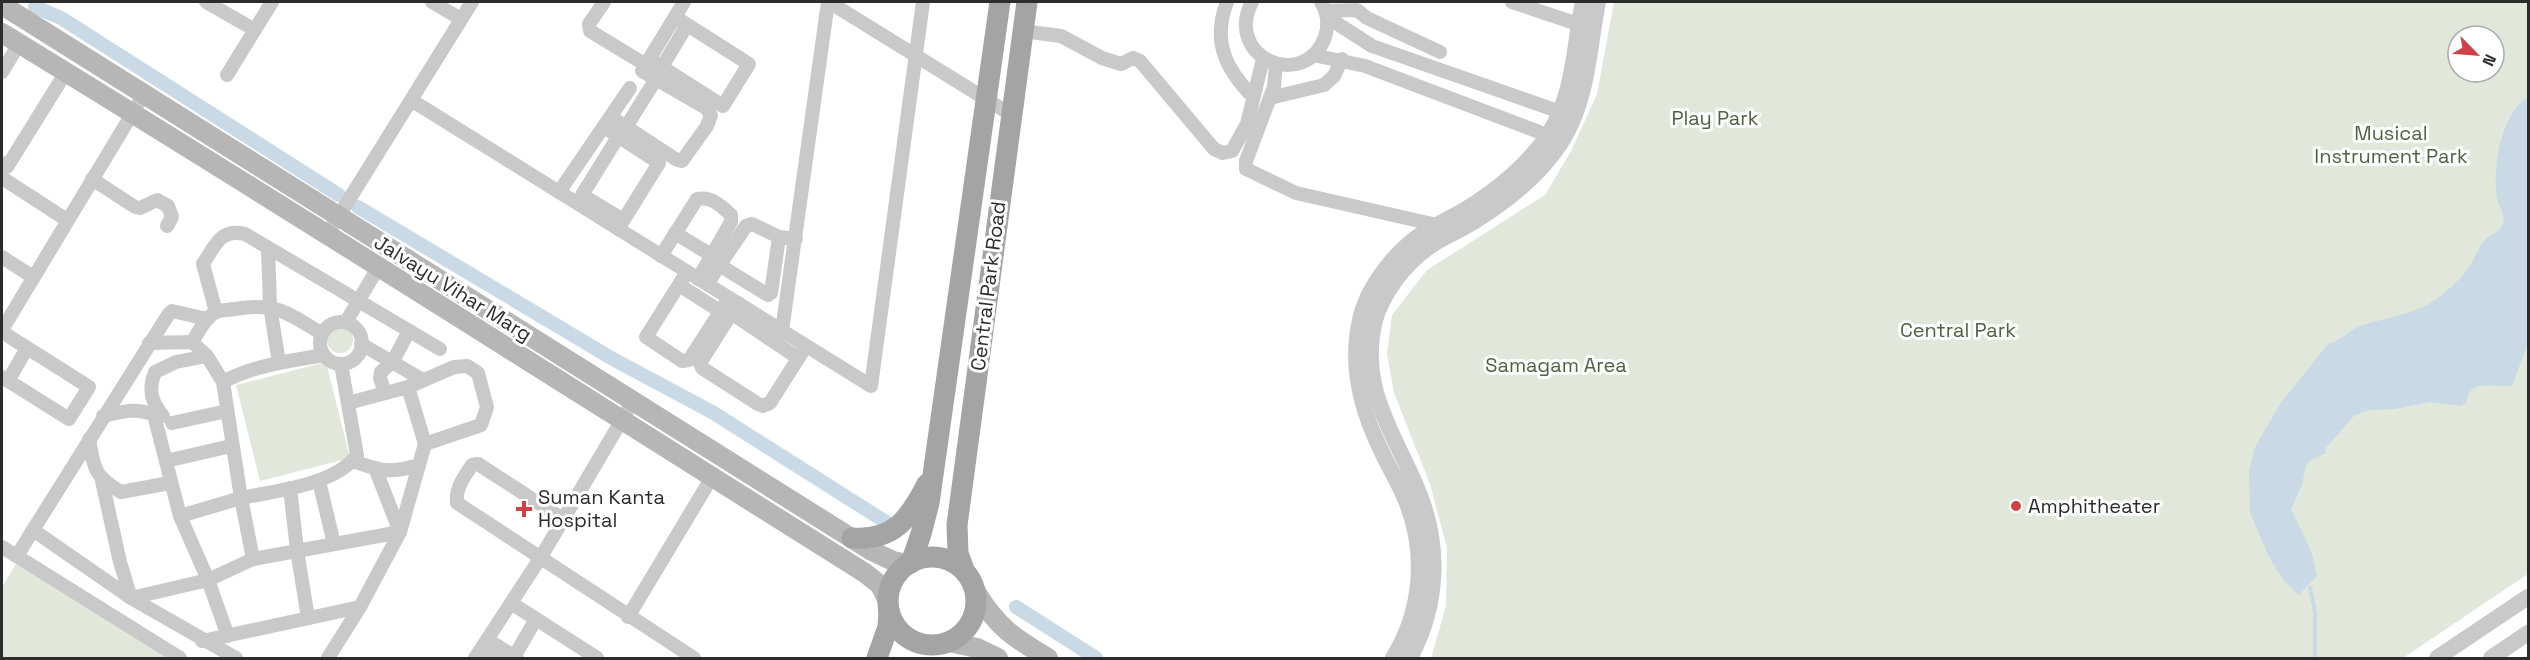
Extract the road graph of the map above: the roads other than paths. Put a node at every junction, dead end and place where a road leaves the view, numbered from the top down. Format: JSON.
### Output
{"nodes":[{"id":1,"x":206,"y":2,"type":"edge"},
{"id":2,"x":272,"y":2,"type":"edge"},
{"id":3,"x":432,"y":2,"type":"edge"},
{"id":4,"x":472,"y":2,"type":"edge"},
{"id":5,"x":604,"y":2,"type":"edge"},
{"id":6,"x":684,"y":2,"type":"edge"},
{"id":7,"x":829,"y":2,"type":"edge"},
{"id":8,"x":923,"y":2,"type":"edge"},
{"id":9,"x":1000,"y":2,"type":"edge"},
{"id":10,"x":1027,"y":2,"type":"edge"},
{"id":11,"x":1227,"y":2,"type":"edge"},
{"id":12,"x":1252,"y":2,"type":"edge"},
{"id":13,"x":1512,"y":2,"type":"edge"},
{"id":14,"x":1583,"y":2,"type":"edge"},
{"id":15,"x":1598,"y":2,"type":"edge"},
{"id":16,"x":2,"y":5,"type":"edge"},
{"id":17,"x":1357,"y":6,"type":"edge"},
{"id":18,"x":1324,"y":10,"type":"edge"},
{"id":19,"x":675,"y":17,"type":"junction"},
{"id":20,"x":461,"y":20,"type":"junction"},
{"id":21,"x":1578,"y":24,"type":"junction"},
{"id":22,"x":687,"y":25,"type":"junction"},
{"id":23,"x":255,"y":30,"type":"junction"},
{"id":24,"x":1023,"y":31,"type":"junction"},
{"id":25,"x":8,"y":41,"type":"edge"},
{"id":26,"x":1440,"y":52,"type":"dead end"},
{"id":27,"x":1313,"y":55,"type":"junction"},
{"id":28,"x":916,"y":56,"type":"junction"},
{"id":29,"x":1342,"y":59,"type":"junction"},
{"id":30,"x":1270,"y":61,"type":"junction"},
{"id":31,"x":2,"y":72,"type":"edge"},
{"id":32,"x":66,"y":72,"type":"junction"},
{"id":33,"x":641,"y":72,"type":"junction"},
{"id":34,"x":659,"y":73,"type":"junction"},
{"id":35,"x":227,"y":75,"type":"dead end"},
{"id":36,"x":144,"y":94,"type":"junction"},
{"id":37,"x":1253,"y":96,"type":"junction"},
{"id":38,"x":1270,"y":98,"type":"junction"},
{"id":39,"x":987,"y":99,"type":"junction"},
{"id":40,"x":411,"y":100,"type":"junction"},
{"id":41,"x":132,"y":113,"type":"junction"},
{"id":42,"x":1010,"y":114,"type":"junction"},
{"id":43,"x":1567,"y":115,"type":"junction"},
{"id":44,"x":607,"y":122,"type":"junction"},
{"id":45,"x":622,"y":132,"type":"junction"},
{"id":46,"x":1555,"y":138,"type":"junction"},
{"id":47,"x":2,"y":163,"type":"edge"},
{"id":48,"x":2,"y":178,"type":"edge"},
{"id":49,"x":92,"y":179,"type":"junction"},
{"id":50,"x":559,"y":192,"type":"junction"},
{"id":51,"x":341,"y":212,"type":"junction"},
{"id":52,"x":67,"y":220,"type":"junction"},
{"id":53,"x":620,"y":224,"type":"junction"},
{"id":54,"x":1437,"y":225,"type":"junction"},
{"id":55,"x":167,"y":226,"type":"dead end"},
{"id":56,"x":675,"y":233,"type":"junction"},
{"id":57,"x":327,"y":235,"type":"junction"},
{"id":58,"x":780,"y":237,"type":"junction"},
{"id":59,"x":796,"y":239,"type":"junction"},
{"id":60,"x":268,"y":249,"type":"junction"},
{"id":61,"x":661,"y":255,"type":"junction"},
{"id":62,"x":2,"y":257,"type":"edge"},
{"id":63,"x":715,"y":260,"type":"junction"},
{"id":64,"x":382,"y":269,"type":"junction"},
{"id":65,"x":33,"y":277,"type":"junction"},
{"id":66,"x":697,"y":278,"type":"junction"},
{"id":67,"x":679,"y":285,"type":"junction"},
{"id":68,"x":361,"y":303,"type":"junction"},
{"id":69,"x":270,"y":306,"type":"junction"},
{"id":70,"x":729,"y":306,"type":"junction"},
{"id":71,"x":212,"y":316,"type":"junction"},
{"id":72,"x":349,"y":324,"type":"junction"},
{"id":73,"x":3,"y":326,"type":"edge"},
{"id":74,"x":409,"y":330,"type":"junction"},
{"id":75,"x":782,"y":331,"type":"junction"},
{"id":76,"x":322,"y":334,"type":"junction"},
{"id":77,"x":192,"y":342,"type":"junction"},
{"id":78,"x":149,"y":343,"type":"junction"},
{"id":79,"x":361,"y":344,"type":"junction"},
{"id":80,"x":27,"y":348,"type":"junction"},
{"id":81,"x":440,"y":349,"type":"dead end"},
{"id":82,"x":802,"y":352,"type":"junction"},
{"id":83,"x":324,"y":355,"type":"junction"},
{"id":84,"x":207,"y":356,"type":"junction"},
{"id":85,"x":393,"y":361,"type":"junction"},
{"id":86,"x":279,"y":363,"type":"junction"},
{"id":87,"x":341,"y":364,"type":"junction"},
{"id":88,"x":5,"y":379,"type":"edge"},
{"id":89,"x":423,"y":380,"type":"junction"},
{"id":90,"x":223,"y":382,"type":"junction"},
{"id":91,"x":408,"y":387,"type":"junction"},
{"id":92,"x":385,"y":393,"type":"junction"},
{"id":93,"x":633,"y":401,"type":"junction"},
{"id":94,"x":348,"y":403,"type":"junction"},
{"id":95,"x":227,"y":411,"type":"junction"},
{"id":96,"x":103,"y":416,"type":"junction"},
{"id":97,"x":622,"y":420,"type":"junction"},
{"id":98,"x":88,"y":439,"type":"junction"},
{"id":99,"x":425,"y":444,"type":"junction"},
{"id":100,"x":231,"y":446,"type":"junction"},
{"id":101,"x":166,"y":461,"type":"junction"},
{"id":102,"x":352,"y":461,"type":"junction"},
{"id":103,"x":419,"y":465,"type":"junction"},
{"id":104,"x":375,"y":468,"type":"junction"},
{"id":105,"x":934,"y":468,"type":"junction"},
{"id":106,"x":712,"y":477,"type":"junction"},
{"id":107,"x":319,"y":480,"type":"junction"},
{"id":108,"x":102,"y":481,"type":"junction"},
{"id":109,"x":170,"y":483,"type":"junction"},
{"id":110,"x":290,"y":488,"type":"junction"},
{"id":111,"x":241,"y":498,"type":"junction"},
{"id":112,"x":180,"y":516,"type":"junction"},
{"id":113,"x":563,"y":519,"type":"junction"},
{"id":114,"x":33,"y":530,"type":"junction"},
{"id":115,"x":400,"y":532,"type":"junction"},
{"id":116,"x":852,"y":538,"type":"junction"},
{"id":117,"x":334,"y":544,"type":"junction"},
{"id":118,"x":2,"y":547,"type":"edge"},
{"id":119,"x":297,"y":550,"type":"junction"},
{"id":120,"x":17,"y":556,"type":"junction"},
{"id":121,"x":541,"y":557,"type":"junction"},
{"id":122,"x":253,"y":559,"type":"junction"},
{"id":123,"x":909,"y":563,"type":"junction"},
{"id":124,"x":964,"y":570,"type":"junction"},
{"id":125,"x":208,"y":580,"type":"junction"},
{"id":126,"x":976,"y":592,"type":"junction"},
{"id":127,"x":2529,"y":597,"type":"edge"},
{"id":128,"x":131,"y":598,"type":"junction"},
{"id":129,"x":511,"y":603,"type":"junction"},
{"id":130,"x":889,"y":605,"type":"junction"},
{"id":131,"x":360,"y":607,"type":"junction"},
{"id":132,"x":628,"y":616,"type":"junction"},
{"id":133,"x":308,"y":618,"type":"junction"},
{"id":134,"x":536,"y":619,"type":"junction"},
{"id":135,"x":2529,"y":633,"type":"edge"},
{"id":136,"x":228,"y":636,"type":"junction"},
{"id":137,"x":202,"y":641,"type":"junction"},
{"id":138,"x":945,"y":643,"type":"junction"},
{"id":139,"x":481,"y":649,"type":"edge"},
{"id":140,"x":180,"y":658,"type":"edge"},
{"id":141,"x":236,"y":658,"type":"edge"},
{"id":142,"x":328,"y":658,"type":"edge"},
{"id":143,"x":496,"y":658,"type":"edge"},
{"id":144,"x":515,"y":658,"type":"edge"},
{"id":145,"x":597,"y":658,"type":"edge"},
{"id":146,"x":694,"y":658,"type":"edge"},
{"id":147,"x":877,"y":658,"type":"edge"},
{"id":148,"x":919,"y":658,"type":"edge"},
{"id":149,"x":998,"y":658,"type":"edge"},
{"id":150,"x":1048,"y":658,"type":"edge"},
{"id":151,"x":1393,"y":658,"type":"edge"},
{"id":152,"x":1410,"y":658,"type":"edge"},
{"id":153,"x":2437,"y":658,"type":"edge"},
{"id":154,"x":2491,"y":658,"type":"edge"}],
"edges":[{"from":1,"to":23,"type":"street"},
{"from":2,"to":23,"type":"street"},
{"from":3,"to":20,"type":"street"},
{"from":4,"to":20,"type":"street"},
{"from":5,"to":33,"type":"street"},
{"from":6,"to":19,"type":"street"},
{"from":7,"to":28,"type":"street"},
{"from":7,"to":59,"type":"street"},
{"from":8,"to":28,"type":"street"},
{"from":9,"to":39,"type":"main road","name":"Central Park Road"},
{"from":10,"to":24,"type":"main road","name":"Central Park Road"},
{"from":11,"to":37,"type":"street"},
{"from":12,"to":30,"type":"street"},
{"from":13,"to":21,"type":"street"},
{"from":14,"to":21,"type":"street"},
{"from":15,"to":43,"type":"street"},
{"from":16,"to":36,"type":"main road","name":"Jalvayu Vihar Marg"},
{"from":17,"to":18,"type":"street"},
{"from":17,"to":26,"type":"street"},
{"from":18,"to":27,"type":"street"},
{"from":18,"to":43,"type":"street"},
{"from":19,"to":22,"type":"street"},
{"from":19,"to":33,"type":"street"},
{"from":20,"to":40,"type":"street"},
{"from":21,"to":43,"type":"street"},
{"from":22,"to":34,"type":"street"},
{"from":22,"to":34,"type":"street"},
{"from":23,"to":35,"type":"street"},
{"from":24,"to":37,"type":"street"},
{"from":24,"to":42,"type":"main road","name":"Central Park Road"},
{"from":25,"to":31,"type":"street"},
{"from":25,"to":32,"type":"main road","name":"Jalvayu Vihar Marg"},
{"from":27,"to":29,"type":"street"},
{"from":27,"to":30,"type":"street"},
{"from":28,"to":39,"type":"street"},
{"from":28,"to":82,"type":"street"},
{"from":29,"to":38,"type":"street"},
{"from":29,"to":46,"type":"street"},
{"from":30,"to":37,"type":"street"},
{"from":30,"to":38,"type":"street"},
{"from":32,"to":41,"type":"main road","name":"Jalvayu Vihar Marg"},
{"from":32,"to":47,"type":"street"},
{"from":33,"to":34,"type":"street"},
{"from":33,"to":44,"type":"street"},
{"from":34,"to":45,"type":"street"},
{"from":34,"to":45,"type":"street"},
{"from":36,"to":41,"type":"street"},
{"from":36,"to":51,"type":"main road","name":"Jalvayu Vihar Marg"},
{"from":38,"to":54,"type":"street"},
{"from":39,"to":42,"type":"street"},
{"from":39,"to":105,"type":"main road","name":"Central Park Road"},
{"from":40,"to":50,"type":"street"},
{"from":40,"to":51,"type":"street"},
{"from":41,"to":49,"type":"street"},
{"from":41,"to":57,"type":"main road","name":"Jalvayu Vihar Marg"},
{"from":42,"to":124,"type":"main road","name":"Central Park Road"},
{"from":43,"to":46,"type":"street"},
{"from":44,"to":45,"type":"street"},
{"from":44,"to":50,"type":"street"},
{"from":45,"to":53,"type":"street"},
{"from":45,"to":53,"type":"street"},
{"from":46,"to":54,"type":"street"},
{"from":46,"to":152,"type":"street"},
{"from":48,"to":52,"type":"street"},
{"from":49,"to":52,"type":"street"},
{"from":49,"to":55,"type":"street"},
{"from":50,"to":53,"type":"street"},
{"from":51,"to":57,"type":"street"},
{"from":51,"to":93,"type":"main road","name":"Jalvayu Vihar Marg"},
{"from":52,"to":65,"type":"street"},
{"from":53,"to":61,"type":"street"},
{"from":54,"to":151,"type":"street"},
{"from":56,"to":61,"type":"street"},
{"from":56,"to":63,"type":"street"},
{"from":56,"to":63,"type":"street"},
{"from":57,"to":64,"type":"main road","name":"Jalvayu Vihar Marg"},
{"from":58,"to":59,"type":"street"},
{"from":58,"to":63,"type":"street"},
{"from":58,"to":63,"type":"street"},
{"from":59,"to":75,"type":"street"},
{"from":60,"to":68,"type":"street"},
{"from":60,"to":69,"type":"street"},
{"from":60,"to":71,"type":"street"},
{"from":61,"to":66,"type":"street"},
{"from":62,"to":65,"type":"street"},
{"from":63,"to":66,"type":"street"},
{"from":64,"to":68,"type":"street"},
{"from":64,"to":97,"type":"main road","name":"Jalvayu Vihar Marg"},
{"from":65,"to":73,"type":"street"},
{"from":66,"to":67,"type":"street"},
{"from":66,"to":70,"type":"street"},
{"from":67,"to":70,"type":"street"},
{"from":67,"to":70,"type":"street"},
{"from":68,"to":72,"type":"street"},
{"from":68,"to":74,"type":"street"},
{"from":69,"to":71,"type":"street"},
{"from":69,"to":76,"type":"street"},
{"from":69,"to":86,"type":"street"},
{"from":70,"to":75,"type":"street"},
{"from":70,"to":82,"type":"street"},
{"from":70,"to":82,"type":"street"},
{"from":71,"to":77,"type":"street"},
{"from":71,"to":78,"type":"street"},
{"from":72,"to":76,"type":"street"},
{"from":72,"to":79,"type":"street"},
{"from":73,"to":80,"type":"street"},
{"from":74,"to":81,"type":"street"},
{"from":74,"to":85,"type":"street"},
{"from":75,"to":82,"type":"street"},
{"from":76,"to":83,"type":"street"},
{"from":77,"to":78,"type":"street"},
{"from":77,"to":84,"type":"street"},
{"from":78,"to":96,"type":"street"},
{"from":79,"to":85,"type":"street"},
{"from":79,"to":87,"type":"street"},
{"from":80,"to":88,"type":"street"},
{"from":80,"to":88,"type":"street"},
{"from":83,"to":86,"type":"street"},
{"from":83,"to":87,"type":"street"},
{"from":84,"to":90,"type":"street"},
{"from":84,"to":95,"type":"street"},
{"from":85,"to":89,"type":"street"},
{"from":85,"to":92,"type":"street"},
{"from":86,"to":90,"type":"street"},
{"from":87,"to":94,"type":"street"},
{"from":89,"to":91,"type":"street"},
{"from":89,"to":99,"type":"street"},
{"from":90,"to":95,"type":"street"},
{"from":91,"to":92,"type":"street"},
{"from":91,"to":99,"type":"street"},
{"from":92,"to":94,"type":"street"},
{"from":93,"to":97,"type":"street"},
{"from":93,"to":116,"type":"main road","name":"Jalvayu Vihar Marg"},
{"from":94,"to":102,"type":"street"},
{"from":95,"to":100,"type":"street"},
{"from":96,"to":98,"type":"street"},
{"from":96,"to":101,"type":"street"},
{"from":97,"to":106,"type":"main road","name":"Jalvayu Vihar Marg"},
{"from":97,"to":113,"type":"street"},
{"from":98,"to":108,"type":"street"},
{"from":98,"to":114,"type":"street"},
{"from":99,"to":103,"type":"street"},
{"from":100,"to":101,"type":"street"},
{"from":100,"to":111,"type":"street"},
{"from":101,"to":109,"type":"street"},
{"from":102,"to":104,"type":"street"},
{"from":102,"to":107,"type":"street"},
{"from":103,"to":104,"type":"street"},
{"from":103,"to":115,"type":"street"},
{"from":104,"to":115,"type":"street"},
{"from":105,"to":116,"type":"main road"},
{"from":105,"to":123,"type":"main road","name":"Central Park Road"},
{"from":106,"to":130,"type":"main road","name":"Jalvayu Vihar Marg"},
{"from":106,"to":132,"type":"street"},
{"from":107,"to":110,"type":"street"},
{"from":107,"to":117,"type":"street"},
{"from":108,"to":109,"type":"street"},
{"from":108,"to":128,"type":"street"},
{"from":109,"to":112,"type":"street"},
{"from":110,"to":111,"type":"street"},
{"from":110,"to":119,"type":"street"},
{"from":111,"to":112,"type":"street"},
{"from":111,"to":122,"type":"street"},
{"from":112,"to":125,"type":"street"},
{"from":113,"to":121,"type":"street"},
{"from":113,"to":121,"type":"street"},
{"from":114,"to":120,"type":"street"},
{"from":114,"to":128,"type":"street"},
{"from":115,"to":117,"type":"street"},
{"from":115,"to":131,"type":"street"},
{"from":116,"to":123,"type":"main road","name":"Jalvayu Vihar Marg"},
{"from":117,"to":119,"type":"street"},
{"from":118,"to":120,"type":"street"},
{"from":119,"to":122,"type":"street"},
{"from":119,"to":133,"type":"street"},
{"from":120,"to":140,"type":"street"},
{"from":121,"to":129,"type":"street"},
{"from":121,"to":132,"type":"street"},
{"from":122,"to":125,"type":"street"},
{"from":123,"to":124,"type":"main road"},
{"from":123,"to":130,"type":"main road"},
{"from":124,"to":126,"type":"main road"},
{"from":125,"to":128,"type":"street"},
{"from":125,"to":136,"type":"street"},
{"from":126,"to":138,"type":"main road"},
{"from":126,"to":150,"type":"main road"},
{"from":127,"to":153,"type":"street"},
{"from":128,"to":137,"type":"street"},
{"from":129,"to":134,"type":"street"},
{"from":129,"to":139,"type":"street"},
{"from":130,"to":138,"type":"main road"},
{"from":130,"to":147,"type":"main road"},
{"from":131,"to":133,"type":"street"},
{"from":131,"to":142,"type":"street"},
{"from":132,"to":146,"type":"street"},
{"from":133,"to":136,"type":"street"},
{"from":134,"to":144,"type":"street"},
{"from":134,"to":145,"type":"street"},
{"from":135,"to":154,"type":"street"},
{"from":136,"to":137,"type":"street"},
{"from":137,"to":141,"type":"street"},
{"from":138,"to":148,"type":"main road"},
{"from":138,"to":149,"type":"main road"},
{"from":139,"to":143,"type":"street"},
{"from":139,"to":144,"type":"street"}]}
